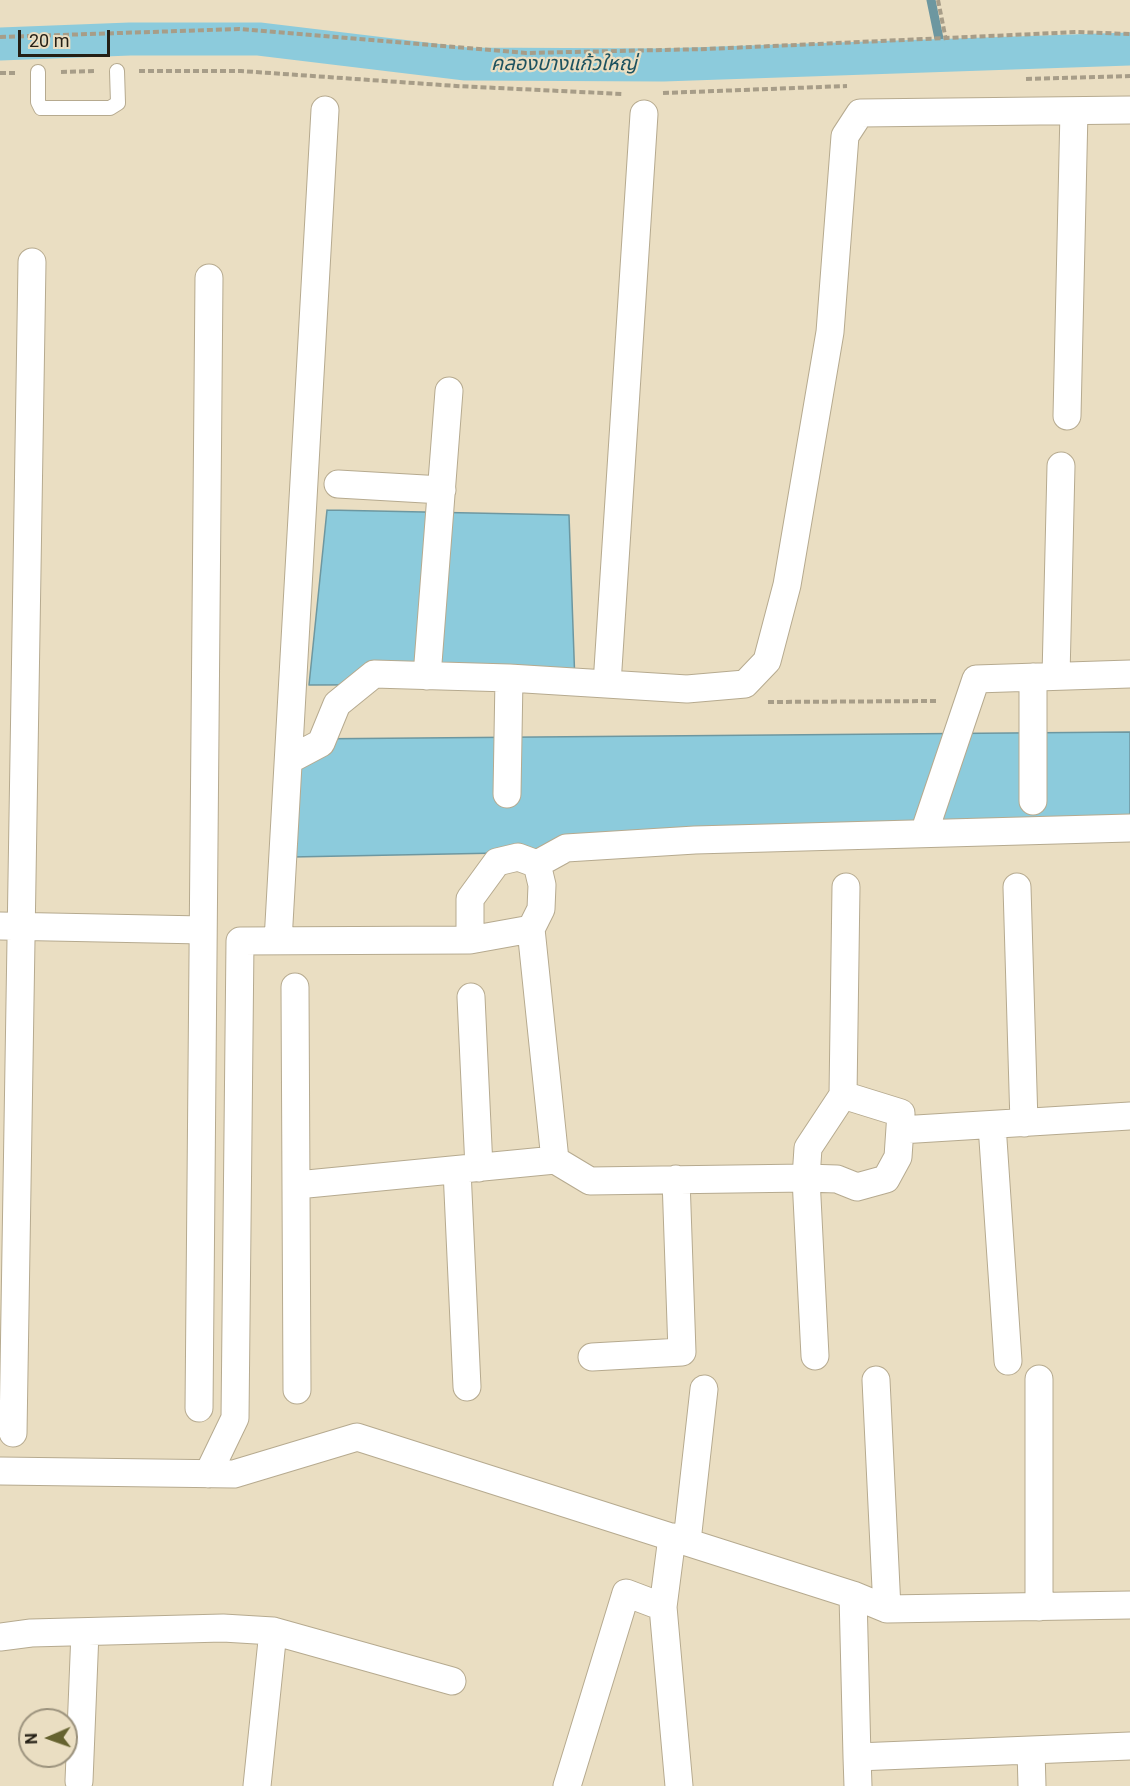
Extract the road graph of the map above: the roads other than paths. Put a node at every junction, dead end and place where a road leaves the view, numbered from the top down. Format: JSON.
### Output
{"nodes":[{"id":1,"x":117,"y":71,"type":"road end"},
{"id":2,"x":38,"y":72,"type":"road end"},
{"id":3,"x":641,"y":104,"type":"road end"},
{"id":4,"x":325,"y":110,"type":"dead end"},
{"id":5,"x":1130,"y":110,"type":"edge"},
{"id":6,"x":1074,"y":111,"type":"junction"},
{"id":7,"x":32,"y":262,"type":"dead end"},
{"id":8,"x":209,"y":278,"type":"dead end"},
{"id":9,"x":449,"y":391,"type":"dead end"},
{"id":10,"x":1067,"y":416,"type":"dead end"},
{"id":11,"x":1061,"y":466,"type":"dead end"},
{"id":12,"x":338,"y":484,"type":"dead end"},
{"id":13,"x":442,"y":490,"type":"junction"},
{"id":14,"x":1130,"y":674,"type":"edge"},
{"id":15,"x":427,"y":676,"type":"junction"},
{"id":16,"x":1045,"y":677,"type":"junction"},
{"id":17,"x":508,"y":678,"type":"junction"},
{"id":18,"x":607,"y":684,"type":"junction"},
{"id":19,"x":288,"y":760,"type":"junction"},
{"id":20,"x":507,"y":794,"type":"dead end"},
{"id":21,"x":1033,"y":801,"type":"dead end"},
{"id":22,"x":1130,"y":828,"type":"edge"},
{"id":23,"x":924,"y":833,"type":"junction"},
{"id":24,"x":537,"y":864,"type":"junction"},
{"id":25,"x":846,"y":887,"type":"dead end"},
{"id":26,"x":1017,"y":887,"type":"dead end"},
{"id":27,"x":10,"y":926,"type":"edge"},
{"id":28,"x":531,"y":929,"type":"junction"},
{"id":29,"x":203,"y":930,"type":"junction"},
{"id":30,"x":470,"y":940,"type":"junction"},
{"id":31,"x":279,"y":941,"type":"junction"},
{"id":32,"x":295,"y":987,"type":"dead end"},
{"id":33,"x":471,"y":997,"type":"dead end"},
{"id":34,"x":843,"y":1095,"type":"junction"},
{"id":35,"x":1130,"y":1116,"type":"edge"},
{"id":36,"x":1024,"y":1123,"type":"junction"},
{"id":37,"x":992,"y":1125,"type":"junction"},
{"id":38,"x":900,"y":1130,"type":"junction"},
{"id":39,"x":555,"y":1160,"type":"junction"},
{"id":40,"x":468,"y":1169,"type":"junction"},
{"id":41,"x":806,"y":1178,"type":"junction"},
{"id":42,"x":676,"y":1179,"type":"junction"},
{"id":43,"x":297,"y":1185,"type":"junction"},
{"id":44,"x":815,"y":1356,"type":"dead end"},
{"id":45,"x":592,"y":1357,"type":"dead end"},
{"id":46,"x":1008,"y":1361,"type":"dead end"},
{"id":47,"x":876,"y":1380,"type":"dead end"},
{"id":48,"x":1039,"y":1380,"type":"dead end"},
{"id":49,"x":467,"y":1388,"type":"dead end"},
{"id":50,"x":704,"y":1389,"type":"dead end"},
{"id":51,"x":297,"y":1390,"type":"dead end"},
{"id":52,"x":199,"y":1408,"type":"dead end"},
{"id":53,"x":13,"y":1433,"type":"dead end"},
{"id":54,"x":0,"y":1471,"type":"edge"},
{"id":55,"x":208,"y":1474,"type":"junction"},
{"id":56,"x":679,"y":1539,"type":"junction"},
{"id":57,"x":853,"y":1594,"type":"junction"},
{"id":58,"x":1130,"y":1605,"type":"edge"},
{"id":59,"x":663,"y":1607,"type":"junction"},
{"id":60,"x":1039,"y":1607,"type":"junction"},
{"id":61,"x":887,"y":1609,"type":"junction"},
{"id":62,"x":273,"y":1631,"type":"junction"},
{"id":63,"x":85,"y":1632,"type":"junction"},
{"id":64,"x":0,"y":1636,"type":"edge"},
{"id":65,"x":452,"y":1681,"type":"dead end"},
{"id":66,"x":1130,"y":1746,"type":"edge"},
{"id":67,"x":1031,"y":1750,"type":"junction"},
{"id":68,"x":857,"y":1758,"type":"junction"},
{"id":69,"x":79,"y":1781,"type":"dead end"},
{"id":70,"x":257,"y":1786,"type":"edge"},
{"id":71,"x":567,"y":1786,"type":"edge"},
{"id":72,"x":679,"y":1786,"type":"edge"},
{"id":73,"x":858,"y":1786,"type":"edge"},
{"id":74,"x":1032,"y":1786,"type":"edge"}],
"edges":[{"from":1,"to":2,"type":"lane"},
{"from":3,"to":18,"type":"street"},
{"from":4,"to":19,"type":"street"},
{"from":5,"to":6,"type":"street"},
{"from":6,"to":10,"type":"street"},
{"from":6,"to":18,"type":"street"},
{"from":7,"to":27,"type":"street"},
{"from":8,"to":29,"type":"street"},
{"from":9,"to":13,"type":"street"},
{"from":11,"to":16,"type":"street"},
{"from":12,"to":13,"type":"street"},
{"from":13,"to":15,"type":"street"},
{"from":14,"to":16,"type":"street"},
{"from":15,"to":17,"type":"street"},
{"from":15,"to":19,"type":"street"},
{"from":16,"to":21,"type":"street"},
{"from":16,"to":23,"type":"street"},
{"from":17,"to":18,"type":"street"},
{"from":17,"to":20,"type":"street"},
{"from":19,"to":31,"type":"street"},
{"from":22,"to":23,"type":"street"},
{"from":23,"to":24,"type":"street"},
{"from":24,"to":28,"type":"street"},
{"from":24,"to":30,"type":"street"},
{"from":25,"to":34,"type":"street"},
{"from":26,"to":36,"type":"street"},
{"from":27,"to":29,"type":"street"},
{"from":27,"to":53,"type":"street"},
{"from":28,"to":30,"type":"street"},
{"from":28,"to":39,"type":"street"},
{"from":29,"to":52,"type":"street"},
{"from":30,"to":31,"type":"street"},
{"from":31,"to":55,"type":"street"},
{"from":32,"to":43,"type":"street"},
{"from":33,"to":40,"type":"street"},
{"from":34,"to":38,"type":"street"},
{"from":34,"to":41,"type":"street"},
{"from":35,"to":36,"type":"street"},
{"from":36,"to":37,"type":"street"},
{"from":37,"to":38,"type":"street"},
{"from":37,"to":46,"type":"street"},
{"from":38,"to":41,"type":"street"},
{"from":39,"to":40,"type":"street"},
{"from":39,"to":42,"type":"street"},
{"from":40,"to":43,"type":"street"},
{"from":40,"to":49,"type":"street"},
{"from":41,"to":42,"type":"street"},
{"from":41,"to":44,"type":"street"},
{"from":42,"to":45,"type":"street"},
{"from":43,"to":51,"type":"street"},
{"from":47,"to":61,"type":"street"},
{"from":48,"to":60,"type":"street"},
{"from":50,"to":56,"type":"street"},
{"from":54,"to":55,"type":"street"},
{"from":55,"to":56,"type":"street"},
{"from":56,"to":57,"type":"street"},
{"from":56,"to":59,"type":"street"},
{"from":57,"to":61,"type":"street"},
{"from":57,"to":68,"type":"street"},
{"from":58,"to":60,"type":"street"},
{"from":59,"to":71,"type":"street"},
{"from":59,"to":72,"type":"street"},
{"from":60,"to":61,"type":"street"},
{"from":62,"to":63,"type":"street"},
{"from":62,"to":65,"type":"street"},
{"from":62,"to":70,"type":"street"},
{"from":63,"to":64,"type":"street"},
{"from":63,"to":69,"type":"street"},
{"from":66,"to":67,"type":"street"},
{"from":67,"to":68,"type":"street"},
{"from":67,"to":74,"type":"street"},
{"from":68,"to":73,"type":"street"}]}
